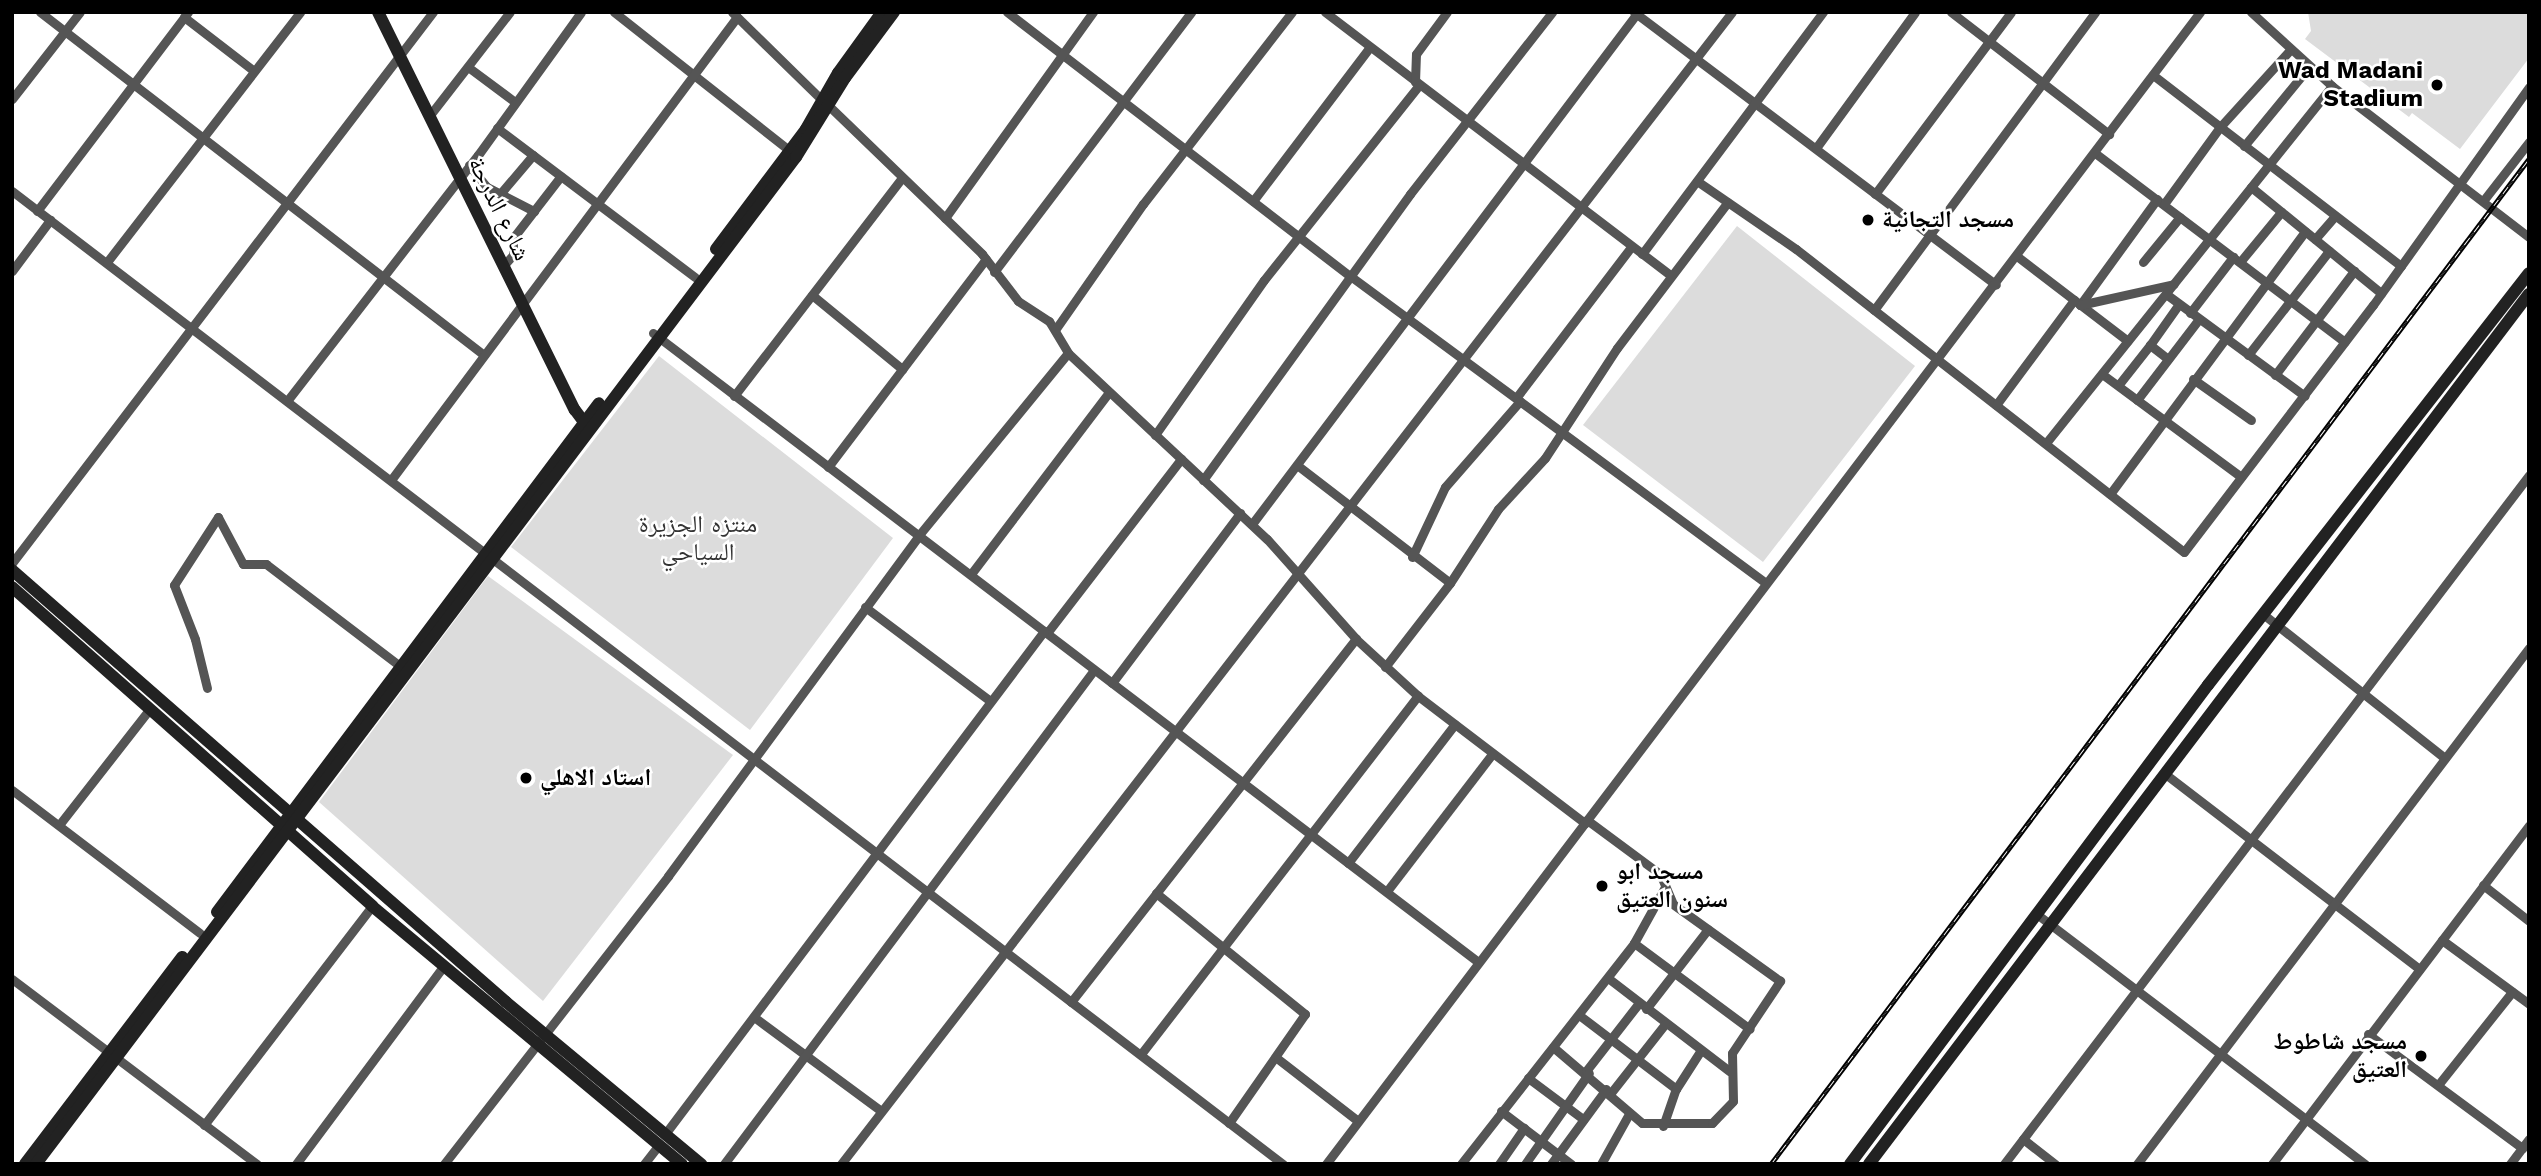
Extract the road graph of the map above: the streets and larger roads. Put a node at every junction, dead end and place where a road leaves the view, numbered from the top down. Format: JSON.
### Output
{"nodes":[{"id":1,"x":40,"y":12,"type":"edge"},
{"id":2,"x":79,"y":12,"type":"edge"},
{"id":3,"x":300,"y":12,"type":"edge"},
{"id":4,"x":378,"y":12,"type":"edge"},
{"id":5,"x":433,"y":12,"type":"edge"},
{"id":6,"x":510,"y":12,"type":"edge"},
{"id":7,"x":614,"y":12,"type":"edge"},
{"id":8,"x":882,"y":12,"type":"edge"},
{"id":9,"x":894,"y":12,"type":"edge"},
{"id":10,"x":1007,"y":12,"type":"edge"},
{"id":11,"x":1093,"y":12,"type":"edge"},
{"id":12,"x":1191,"y":12,"type":"edge"},
{"id":13,"x":1292,"y":12,"type":"edge"},
{"id":14,"x":1325,"y":12,"type":"edge"},
{"id":15,"x":1447,"y":12,"type":"edge"},
{"id":16,"x":1552,"y":12,"type":"edge"},
{"id":17,"x":1732,"y":12,"type":"edge"},
{"id":18,"x":1823,"y":12,"type":"edge"},
{"id":19,"x":1915,"y":12,"type":"edge"},
{"id":20,"x":1951,"y":12,"type":"edge"},
{"id":21,"x":2011,"y":12,"type":"edge"},
{"id":22,"x":2095,"y":12,"type":"edge"},
{"id":23,"x":2200,"y":12,"type":"edge"},
{"id":24,"x":2251,"y":12,"type":"edge"},
{"id":25,"x":1636,"y":13,"type":"edge"},
{"id":26,"x":577,"y":14,"type":"edge"},
{"id":27,"x":186,"y":15,"type":"edge"},
{"id":28,"x":735,"y":15,"type":"edge"},
{"id":29,"x":64,"y":32,"type":"junction"},
{"id":30,"x":1990,"y":41,"type":"junction"},
{"id":31,"x":1370,"y":47,"type":"junction"},
{"id":32,"x":2290,"y":50,"type":"junction"},
{"id":33,"x":1061,"y":55,"type":"junction"},
{"id":34,"x":400,"y":57,"type":"junction"},
{"id":35,"x":1696,"y":60,"type":"junction"},
{"id":36,"x":468,"y":67,"type":"junction"},
{"id":37,"x":2309,"y":67,"type":"junction"},
{"id":38,"x":254,"y":71,"type":"junction"},
{"id":39,"x":694,"y":74,"type":"junction"},
{"id":40,"x":2153,"y":75,"type":"junction"},
{"id":41,"x":2043,"y":83,"type":"junction"},
{"id":42,"x":1417,"y":84,"type":"junction"},
{"id":43,"x":132,"y":86,"type":"junction"},
{"id":44,"x":2332,"y":86,"type":"junction"},
{"id":45,"x":2529,"y":87,"type":"edge"},
{"id":46,"x":12,"y":99,"type":"edge"},
{"id":47,"x":514,"y":102,"type":"junction"},
{"id":48,"x":1122,"y":102,"type":"junction"},
{"id":49,"x":826,"y":103,"type":"junction"},
{"id":50,"x":1755,"y":103,"type":"junction"},
{"id":51,"x":430,"y":115,"type":"junction"},
{"id":52,"x":1468,"y":124,"type":"junction"},
{"id":53,"x":2220,"y":127,"type":"junction"},
{"id":54,"x":498,"y":128,"type":"junction"},
{"id":55,"x":2109,"y":134,"type":"junction"},
{"id":56,"x":201,"y":138,"type":"junction"},
{"id":57,"x":2529,"y":142,"type":"edge"},
{"id":58,"x":2244,"y":146,"type":"junction"},
{"id":59,"x":1816,"y":148,"type":"junction"},
{"id":60,"x":1186,"y":150,"type":"junction"},
{"id":61,"x":790,"y":151,"type":"junction"},
{"id":62,"x":2095,"y":153,"type":"junction"},
{"id":63,"x":533,"y":155,"type":"junction"},
{"id":64,"x":469,"y":165,"type":"junction"},
{"id":65,"x":1523,"y":165,"type":"junction"},
{"id":66,"x":2269,"y":165,"type":"junction"},
{"id":67,"x":459,"y":174,"type":"junction"},
{"id":68,"x":561,"y":176,"type":"junction"},
{"id":69,"x":902,"y":178,"type":"junction"},
{"id":70,"x":1697,"y":181,"type":"junction"},
{"id":71,"x":2459,"y":181,"type":"junction"},
{"id":72,"x":2251,"y":187,"type":"junction"},
{"id":73,"x":12,"y":191,"type":"edge"},
{"id":74,"x":500,"y":194,"type":"junction"},
{"id":75,"x":1875,"y":194,"type":"junction"},
{"id":76,"x":1253,"y":201,"type":"junction"},
{"id":77,"x":2483,"y":201,"type":"junction"},
{"id":78,"x":285,"y":202,"type":"junction"},
{"id":79,"x":598,"y":202,"type":"junction"},
{"id":80,"x":1728,"y":202,"type":"junction"},
{"id":81,"x":2160,"y":202,"type":"junction"},
{"id":82,"x":1580,"y":208,"type":"junction"},
{"id":83,"x":37,"y":211,"type":"junction"},
{"id":84,"x":534,"y":211,"type":"junction"},
{"id":85,"x":2281,"y":212,"type":"junction"},
{"id":86,"x":2335,"y":216,"type":"junction"},
{"id":87,"x":2180,"y":217,"type":"junction"},
{"id":88,"x":945,"y":218,"type":"junction"},
{"id":89,"x":50,"y":220,"type":"junction"},
{"id":90,"x":2305,"y":231,"type":"junction"},
{"id":91,"x":1930,"y":236,"type":"junction"},
{"id":92,"x":1302,"y":237,"type":"junction"},
{"id":93,"x":2529,"y":237,"type":"edge"},
{"id":94,"x":2209,"y":239,"type":"junction"},
{"id":95,"x":2315,"y":239,"type":"junction"},
{"id":96,"x":1631,"y":247,"type":"junction"},
{"id":97,"x":2329,"y":251,"type":"junction"},
{"id":98,"x":1642,"y":254,"type":"junction"},
{"id":99,"x":2018,"y":257,"type":"junction"},
{"id":100,"x":986,"y":259,"type":"junction"},
{"id":101,"x":2237,"y":260,"type":"junction"},
{"id":102,"x":107,"y":262,"type":"junction"},
{"id":103,"x":2143,"y":262,"type":"dead end"},
{"id":104,"x":504,"y":265,"type":"junction"},
{"id":105,"x":2401,"y":265,"type":"junction"},
{"id":106,"x":12,"y":271,"type":"edge"},
{"id":107,"x":2354,"y":271,"type":"junction"},
{"id":108,"x":994,"y":272,"type":"junction"},
{"id":109,"x":2529,"y":274,"type":"edge"},
{"id":110,"x":382,"y":275,"type":"junction"},
{"id":111,"x":1671,"y":276,"type":"junction"},
{"id":112,"x":695,"y":277,"type":"junction"},
{"id":113,"x":1353,"y":278,"type":"junction"},
{"id":114,"x":2267,"y":283,"type":"junction"},
{"id":115,"x":2174,"y":284,"type":"junction"},
{"id":116,"x":1996,"y":285,"type":"junction"},
{"id":117,"x":2382,"y":293,"type":"junction"},
{"id":118,"x":2166,"y":294,"type":"junction"},
{"id":119,"x":2529,"y":294,"type":"edge"},
{"id":120,"x":812,"y":295,"type":"junction"},
{"id":121,"x":2289,"y":300,"type":"junction"},
{"id":122,"x":2077,"y":302,"type":"junction"},
{"id":123,"x":522,"y":303,"type":"junction"},
{"id":124,"x":2179,"y":304,"type":"junction"},
{"id":125,"x":1874,"y":310,"type":"junction"},
{"id":126,"x":2190,"y":313,"type":"junction"},
{"id":127,"x":1407,"y":317,"type":"junction"},
{"id":128,"x":2199,"y":319,"type":"junction"},
{"id":129,"x":2314,"y":319,"type":"junction"},
{"id":130,"x":192,"y":326,"type":"junction"},
{"id":131,"x":1055,"y":330,"type":"junction"},
{"id":132,"x":656,"y":336,"type":"junction"},
{"id":133,"x":2222,"y":337,"type":"junction"},
{"id":134,"x":2128,"y":341,"type":"junction"},
{"id":135,"x":2345,"y":342,"type":"junction"},
{"id":136,"x":2150,"y":345,"type":"junction"},
{"id":137,"x":1068,"y":353,"type":"junction"},
{"id":138,"x":484,"y":355,"type":"junction"},
{"id":139,"x":2248,"y":355,"type":"junction"},
{"id":140,"x":1465,"y":358,"type":"junction"},
{"id":141,"x":1939,"y":359,"type":"junction"},
{"id":142,"x":2168,"y":359,"type":"junction"},
{"id":143,"x":902,"y":369,"type":"junction"},
{"id":144,"x":2102,"y":374,"type":"junction"},
{"id":145,"x":2275,"y":375,"type":"junction"},
{"id":146,"x":2193,"y":379,"type":"junction"},
{"id":147,"x":2120,"y":383,"type":"dead end"},
{"id":148,"x":1109,"y":392,"type":"junction"},
{"id":149,"x":734,"y":396,"type":"junction"},
{"id":150,"x":2305,"y":396,"type":"junction"},
{"id":151,"x":1518,"y":399,"type":"junction"},
{"id":152,"x":2137,"y":400,"type":"junction"},
{"id":153,"x":287,"y":401,"type":"junction"},
{"id":154,"x":1996,"y":405,"type":"junction"},
{"id":155,"x":2251,"y":420,"type":"dead end"},
{"id":156,"x":2165,"y":421,"type":"junction"},
{"id":157,"x":587,"y":426,"type":"junction"},
{"id":158,"x":1560,"y":431,"type":"junction"},
{"id":159,"x":1155,"y":435,"type":"junction"},
{"id":160,"x":2046,"y":443,"type":"junction"},
{"id":161,"x":1181,"y":459,"type":"junction"},
{"id":162,"x":1297,"y":465,"type":"junction"},
{"id":163,"x":828,"y":467,"type":"junction"},
{"id":164,"x":2529,"y":475,"type":"edge"},
{"id":165,"x":2242,"y":477,"type":"junction"},
{"id":166,"x":391,"y":480,"type":"junction"},
{"id":167,"x":1203,"y":480,"type":"junction"},
{"id":168,"x":2110,"y":494,"type":"junction"},
{"id":169,"x":1350,"y":507,"type":"junction"},
{"id":170,"x":1240,"y":513,"type":"junction"},
{"id":171,"x":1252,"y":524,"type":"junction"},
{"id":172,"x":919,"y":535,"type":"junction"},
{"id":173,"x":490,"y":556,"type":"junction"},
{"id":174,"x":1412,"y":557,"type":"junction"},
{"id":175,"x":12,"y":562,"type":"edge"},
{"id":176,"x":12,"y":570,"type":"edge"},
{"id":177,"x":1298,"y":574,"type":"junction"},
{"id":178,"x":971,"y":575,"type":"junction"},
{"id":179,"x":1450,"y":583,"type":"junction"},
{"id":180,"x":1766,"y":583,"type":"junction"},
{"id":181,"x":12,"y":587,"type":"edge"},
{"id":182,"x":866,"y":607,"type":"junction"},
{"id":183,"x":2263,"y":614,"type":"junction"},
{"id":184,"x":2275,"y":623,"type":"junction"},
{"id":185,"x":1045,"y":632,"type":"junction"},
{"id":186,"x":1356,"y":639,"type":"junction"},
{"id":187,"x":2529,"y":648,"type":"edge"},
{"id":188,"x":401,"y":667,"type":"junction"},
{"id":189,"x":1385,"y":667,"type":"junction"},
{"id":190,"x":1094,"y":670,"type":"junction"},
{"id":191,"x":1112,"y":683,"type":"junction"},
{"id":192,"x":207,"y":688,"type":"dead end"},
{"id":193,"x":2362,"y":691,"type":"junction"},
{"id":194,"x":1418,"y":696,"type":"junction"},
{"id":195,"x":990,"y":702,"type":"junction"},
{"id":196,"x":149,"y":710,"type":"junction"},
{"id":197,"x":1455,"y":724,"type":"junction"},
{"id":198,"x":1176,"y":731,"type":"junction"},
{"id":199,"x":1492,"y":754,"type":"junction"},
{"id":200,"x":2445,"y":758,"type":"junction"},
{"id":201,"x":753,"y":759,"type":"junction"},
{"id":202,"x":2164,"y":773,"type":"junction"},
{"id":203,"x":1242,"y":783,"type":"junction"},
{"id":204,"x":12,"y":790,"type":"edge"},
{"id":205,"x":293,"y":818,"type":"junction"},
{"id":206,"x":1586,"y":821,"type":"junction"},
{"id":207,"x":59,"y":825,"type":"junction"},
{"id":208,"x":2529,"y":825,"type":"edge"},
{"id":209,"x":284,"y":829,"type":"junction"},
{"id":210,"x":1310,"y":834,"type":"junction"},
{"id":211,"x":2250,"y":841,"type":"junction"},
{"id":212,"x":875,"y":852,"type":"junction"},
{"id":213,"x":1349,"y":863,"type":"junction"},
{"id":214,"x":2483,"y":885,"type":"junction"},
{"id":215,"x":1665,"y":887,"type":"junction"},
{"id":216,"x":926,"y":891,"type":"junction"},
{"id":217,"x":1387,"y":891,"type":"junction"},
{"id":218,"x":1156,"y":893,"type":"junction"},
{"id":219,"x":2333,"y":904,"type":"junction"},
{"id":220,"x":372,"y":906,"type":"junction"},
{"id":221,"x":2038,"y":915,"type":"junction"},
{"id":222,"x":2529,"y":921,"type":"edge"},
{"id":223,"x":2051,"y":926,"type":"junction"},
{"id":224,"x":1708,"y":929,"type":"junction"},
{"id":225,"x":200,"y":933,"type":"junction"},
{"id":226,"x":2442,"y":940,"type":"junction"},
{"id":227,"x":1634,"y":943,"type":"junction"},
{"id":228,"x":1224,"y":948,"type":"junction"},
{"id":229,"x":1005,"y":952,"type":"junction"},
{"id":230,"x":1478,"y":962,"type":"junction"},
{"id":231,"x":443,"y":967,"type":"junction"},
{"id":232,"x":2419,"y":969,"type":"junction"},
{"id":233,"x":1674,"y":974,"type":"junction"},
{"id":234,"x":1608,"y":978,"type":"junction"},
{"id":235,"x":12,"y":979,"type":"edge"},
{"id":236,"x":2136,"y":990,"type":"junction"},
{"id":237,"x":2512,"y":992,"type":"junction"},
{"id":238,"x":1071,"y":1002,"type":"junction"},
{"id":239,"x":2529,"y":1004,"type":"edge"},
{"id":240,"x":1643,"y":1006,"type":"junction"},
{"id":241,"x":1579,"y":1014,"type":"junction"},
{"id":242,"x":754,"y":1017,"type":"junction"},
{"id":243,"x":1665,"y":1024,"type":"junction"},
{"id":244,"x":1750,"y":1029,"type":"junction"},
{"id":245,"x":2368,"y":1034,"type":"junction"},
{"id":246,"x":1610,"y":1039,"type":"junction"},
{"id":247,"x":542,"y":1041,"type":"junction"},
{"id":248,"x":1553,"y":1047,"type":"junction"},
{"id":249,"x":1701,"y":1050,"type":"junction"},
{"id":250,"x":2221,"y":1053,"type":"junction"},
{"id":251,"x":806,"y":1054,"type":"junction"},
{"id":252,"x":1141,"y":1054,"type":"junction"},
{"id":253,"x":113,"y":1057,"type":"junction"},
{"id":254,"x":1278,"y":1059,"type":"junction"},
{"id":255,"x":1638,"y":1060,"type":"junction"},
{"id":256,"x":1729,"y":1071,"type":"junction"},
{"id":257,"x":1587,"y":1072,"type":"junction"},
{"id":258,"x":1528,"y":1078,"type":"junction"},
{"id":259,"x":2438,"y":1085,"type":"junction"},
{"id":260,"x":1676,"y":1088,"type":"junction"},
{"id":261,"x":1608,"y":1091,"type":"junction"},
{"id":262,"x":1564,"y":1106,"type":"junction"},
{"id":263,"x":881,"y":1111,"type":"junction"},
{"id":264,"x":1502,"y":1111,"type":"junction"},
{"id":265,"x":1629,"y":1114,"type":"junction"},
{"id":266,"x":1583,"y":1119,"type":"junction"},
{"id":267,"x":2306,"y":1119,"type":"junction"},
{"id":268,"x":1358,"y":1121,"type":"junction"},
{"id":269,"x":1229,"y":1123,"type":"junction"},
{"id":270,"x":204,"y":1125,"type":"junction"},
{"id":271,"x":1663,"y":1126,"type":"junction"},
{"id":272,"x":1524,"y":1128,"type":"junction"},
{"id":273,"x":2023,"y":1139,"type":"junction"},
{"id":274,"x":662,"y":1140,"type":"junction"},
{"id":275,"x":1540,"y":1141,"type":"junction"},
{"id":276,"x":2526,"y":1144,"type":"edge"},
{"id":277,"x":1558,"y":1154,"type":"junction"},
{"id":278,"x":25,"y":1164,"type":"edge"},
{"id":279,"x":36,"y":1164,"type":"edge"},
{"id":280,"x":257,"y":1164,"type":"edge"},
{"id":281,"x":296,"y":1164,"type":"edge"},
{"id":282,"x":444,"y":1164,"type":"edge"},
{"id":283,"x":644,"y":1164,"type":"edge"},
{"id":284,"x":682,"y":1164,"type":"edge"},
{"id":285,"x":701,"y":1164,"type":"edge"},
{"id":286,"x":724,"y":1164,"type":"edge"},
{"id":287,"x":841,"y":1164,"type":"edge"},
{"id":288,"x":1283,"y":1164,"type":"edge"},
{"id":289,"x":1326,"y":1164,"type":"edge"},
{"id":290,"x":1461,"y":1164,"type":"edge"},
{"id":291,"x":1499,"y":1164,"type":"edge"},
{"id":292,"x":1525,"y":1164,"type":"edge"},
{"id":293,"x":1551,"y":1164,"type":"edge"},
{"id":294,"x":1571,"y":1164,"type":"edge"},
{"id":295,"x":1601,"y":1164,"type":"edge"},
{"id":296,"x":1850,"y":1164,"type":"edge"},
{"id":297,"x":1869,"y":1164,"type":"edge"},
{"id":298,"x":2004,"y":1164,"type":"edge"},
{"id":299,"x":2055,"y":1164,"type":"edge"},
{"id":300,"x":2137,"y":1164,"type":"edge"},
{"id":301,"x":2272,"y":1164,"type":"edge"},
{"id":302,"x":2365,"y":1164,"type":"edge"},
{"id":303,"x":2510,"y":1164,"type":"edge"}],
"edges":[{"from":1,"to":29,"type":"street"},
{"from":2,"to":29,"type":"street"},
{"from":3,"to":38,"type":"street"},
{"from":4,"to":34,"type":"street","name":"شارع الدرجة"},
{"from":5,"to":34,"type":"street"},
{"from":6,"to":36,"type":"street"},
{"from":7,"to":39,"type":"street"},
{"from":8,"to":49,"type":"street"},
{"from":9,"to":49,"type":"street"},
{"from":10,"to":33,"type":"street"},
{"from":11,"to":33,"type":"street"},
{"from":12,"to":48,"type":"street"},
{"from":13,"to":60,"type":"street"},
{"from":14,"to":31,"type":"street"},
{"from":15,"to":42,"type":"street"},
{"from":16,"to":52,"type":"street"},
{"from":17,"to":35,"type":"street"},
{"from":18,"to":50,"type":"street"},
{"from":19,"to":59,"type":"street"},
{"from":20,"to":30,"type":"street"},
{"from":21,"to":30,"type":"street"},
{"from":22,"to":41,"type":"street"},
{"from":23,"to":40,"type":"street"},
{"from":24,"to":32,"type":"street"},
{"from":25,"to":35,"type":"street"},
{"from":25,"to":65,"type":"street"},
{"from":26,"to":47,"type":"street"},
{"from":27,"to":38,"type":"street"},
{"from":27,"to":43,"type":"street"},
{"from":28,"to":39,"type":"street"},
{"from":28,"to":49,"type":"street"},
{"from":29,"to":43,"type":"street"},
{"from":29,"to":46,"type":"street"},
{"from":30,"to":41,"type":"street"},
{"from":30,"to":75,"type":"street"},
{"from":31,"to":42,"type":"street"},
{"from":31,"to":76,"type":"street"},
{"from":32,"to":37,"type":"street"},
{"from":32,"to":53,"type":"street"},
{"from":33,"to":48,"type":"street"},
{"from":33,"to":88,"type":"street"},
{"from":34,"to":51,"type":"street","name":"شارع الدرجة"},
{"from":34,"to":78,"type":"street"},
{"from":35,"to":50,"type":"street"},
{"from":35,"to":82,"type":"street"},
{"from":36,"to":47,"type":"street"},
{"from":36,"to":51,"type":"street"},
{"from":37,"to":44,"type":"street"},
{"from":37,"to":58,"type":"street"},
{"from":38,"to":56,"type":"street"},
{"from":39,"to":61,"type":"street"},
{"from":39,"to":79,"type":"street"},
{"from":40,"to":53,"type":"street"},
{"from":40,"to":55,"type":"street"},
{"from":41,"to":55,"type":"street"},
{"from":41,"to":91,"type":"street"},
{"from":42,"to":52,"type":"street"},
{"from":42,"to":92,"type":"street"},
{"from":43,"to":56,"type":"street"},
{"from":43,"to":83,"type":"street"},
{"from":44,"to":66,"type":"street"},
{"from":44,"to":71,"type":"street"},
{"from":45,"to":71,"type":"street"},
{"from":47,"to":54,"type":"street"},
{"from":48,"to":60,"type":"street"},
{"from":48,"to":108,"type":"street"},
{"from":49,"to":61,"type":"street"},
{"from":49,"to":69,"type":"street"},
{"from":49,"to":132,"type":"street"},
{"from":50,"to":59,"type":"street"},
{"from":50,"to":70,"type":"street"},
{"from":51,"to":67,"type":"street","name":"شارع الدرجة"},
{"from":52,"to":65,"type":"street"},
{"from":52,"to":113,"type":"street"},
{"from":53,"to":58,"type":"street"},
{"from":53,"to":81,"type":"street"},
{"from":54,"to":63,"type":"street"},
{"from":54,"to":64,"type":"street"},
{"from":55,"to":62,"type":"street"},
{"from":56,"to":78,"type":"street"},
{"from":56,"to":102,"type":"street"},
{"from":57,"to":77,"type":"street"},
{"from":58,"to":66,"type":"street"},
{"from":59,"to":75,"type":"street"},
{"from":60,"to":76,"type":"street"},
{"from":60,"to":131,"type":"street"},
{"from":61,"to":112,"type":"street"},
{"from":62,"to":81,"type":"street"},
{"from":62,"to":99,"type":"street"},
{"from":63,"to":68,"type":"street"},
{"from":63,"to":74,"type":"street"},
{"from":64,"to":67,"type":"street"},
{"from":64,"to":74,"type":"street"},
{"from":65,"to":82,"type":"street"},
{"from":65,"to":127,"type":"street"},
{"from":66,"to":72,"type":"street"},
{"from":66,"to":86,"type":"street"},
{"from":67,"to":104,"type":"street","name":"شارع الدرجة"},
{"from":67,"to":110,"type":"street"},
{"from":68,"to":79,"type":"street"},
{"from":68,"to":84,"type":"street"},
{"from":69,"to":88,"type":"street"},
{"from":69,"to":120,"type":"street"},
{"from":70,"to":80,"type":"street"},
{"from":70,"to":98,"type":"street"},
{"from":71,"to":77,"type":"street"},
{"from":71,"to":105,"type":"street"},
{"from":72,"to":85,"type":"street"},
{"from":72,"to":94,"type":"street"},
{"from":73,"to":83,"type":"street"},
{"from":74,"to":84,"type":"street"},
{"from":75,"to":91,"type":"street"},
{"from":76,"to":92,"type":"street"},
{"from":77,"to":93,"type":"street"},
{"from":78,"to":110,"type":"street"},
{"from":78,"to":130,"type":"street"},
{"from":79,"to":112,"type":"street"},
{"from":79,"to":123,"type":"street"},
{"from":80,"to":111,"type":"street"},
{"from":80,"to":125,"type":"street"},
{"from":81,"to":87,"type":"street"},
{"from":81,"to":122,"type":"street"},
{"from":82,"to":96,"type":"street"},
{"from":82,"to":140,"type":"street"},
{"from":83,"to":89,"type":"street"},
{"from":84,"to":104,"type":"street"},
{"from":85,"to":90,"type":"street"},
{"from":85,"to":101,"type":"street"},
{"from":86,"to":95,"type":"street"},
{"from":86,"to":105,"type":"street"},
{"from":87,"to":94,"type":"street"},
{"from":87,"to":103,"type":"street"},
{"from":88,"to":100,"type":"street"},
{"from":89,"to":102,"type":"street"},
{"from":89,"to":106,"type":"street"},
{"from":90,"to":95,"type":"street"},
{"from":90,"to":114,"type":"street"},
{"from":91,"to":116,"type":"street"},
{"from":91,"to":125,"type":"street"},
{"from":92,"to":113,"type":"street"},
{"from":92,"to":159,"type":"street"},
{"from":94,"to":101,"type":"street"},
{"from":94,"to":115,"type":"street"},
{"from":95,"to":97,"type":"street"},
{"from":96,"to":98,"type":"street"},
{"from":96,"to":151,"type":"street"},
{"from":97,"to":107,"type":"street"},
{"from":97,"to":121,"type":"street"},
{"from":98,"to":111,"type":"street"},
{"from":99,"to":116,"type":"street"},
{"from":99,"to":122,"type":"street"},
{"from":100,"to":108,"type":"street"},
{"from":100,"to":143,"type":"street"},
{"from":101,"to":114,"type":"street"},
{"from":101,"to":126,"type":"street"},
{"from":102,"to":130,"type":"street"},
{"from":104,"to":123,"type":"street","name":"شارع الدرجة"},
{"from":105,"to":117,"type":"street"},
{"from":107,"to":117,"type":"street"},
{"from":107,"to":129,"type":"street"},
{"from":108,"to":131,"type":"street"},
{"from":109,"to":183,"type":"street"},
{"from":110,"to":138,"type":"street"},
{"from":110,"to":153,"type":"street"},
{"from":111,"to":158,"type":"street"},
{"from":112,"to":132,"type":"street"},
{"from":113,"to":127,"type":"street"},
{"from":113,"to":167,"type":"street"},
{"from":114,"to":121,"type":"street"},
{"from":114,"to":133,"type":"street"},
{"from":115,"to":118,"type":"street"},
{"from":115,"to":122,"type":"street"},
{"from":116,"to":141,"type":"street"},
{"from":117,"to":135,"type":"street"},
{"from":118,"to":124,"type":"street"},
{"from":118,"to":134,"type":"street"},
{"from":119,"to":184,"type":"street"},
{"from":120,"to":143,"type":"street"},
{"from":120,"to":149,"type":"street"},
{"from":121,"to":129,"type":"street"},
{"from":121,"to":139,"type":"street"},
{"from":122,"to":134,"type":"street"},
{"from":122,"to":154,"type":"street"},
{"from":123,"to":138,"type":"street"},
{"from":123,"to":157,"type":"street","name":"شارع الدرجة"},
{"from":124,"to":126,"type":"street"},
{"from":124,"to":136,"type":"street"},
{"from":125,"to":141,"type":"street"},
{"from":126,"to":128,"type":"street"},
{"from":127,"to":140,"type":"street"},
{"from":127,"to":162,"type":"street"},
{"from":128,"to":133,"type":"street"},
{"from":128,"to":142,"type":"street"},
{"from":129,"to":135,"type":"street"},
{"from":129,"to":145,"type":"street"},
{"from":130,"to":153,"type":"street"},
{"from":130,"to":175,"type":"street"},
{"from":131,"to":137,"type":"street"},
{"from":132,"to":149,"type":"street"},
{"from":132,"to":157,"type":"street"},
{"from":133,"to":139,"type":"street"},
{"from":133,"to":146,"type":"street"},
{"from":134,"to":144,"type":"street"},
{"from":135,"to":150,"type":"street"},
{"from":136,"to":142,"type":"street"},
{"from":136,"to":147,"type":"street"},
{"from":137,"to":148,"type":"street"},
{"from":137,"to":172,"type":"street"},
{"from":138,"to":166,"type":"street"},
{"from":139,"to":145,"type":"street"},
{"from":140,"to":151,"type":"street"},
{"from":140,"to":169,"type":"street"},
{"from":141,"to":154,"type":"street"},
{"from":141,"to":180,"type":"street"},
{"from":142,"to":152,"type":"street"},
{"from":143,"to":163,"type":"street"},
{"from":144,"to":152,"type":"street"},
{"from":144,"to":160,"type":"street"},
{"from":145,"to":150,"type":"street"},
{"from":146,"to":155,"type":"street"},
{"from":146,"to":156,"type":"street"},
{"from":148,"to":159,"type":"street"},
{"from":148,"to":178,"type":"street"},
{"from":149,"to":163,"type":"street"},
{"from":150,"to":165,"type":"street"},
{"from":151,"to":158,"type":"street"},
{"from":151,"to":174,"type":"street"},
{"from":152,"to":156,"type":"street"},
{"from":153,"to":166,"type":"street"},
{"from":154,"to":160,"type":"street"},
{"from":156,"to":165,"type":"street"},
{"from":156,"to":168,"type":"street"},
{"from":157,"to":173,"type":"street"},
{"from":158,"to":179,"type":"street"},
{"from":158,"to":180,"type":"street"},
{"from":159,"to":161,"type":"street"},
{"from":160,"to":168,"type":"street"},
{"from":161,"to":167,"type":"street"},
{"from":161,"to":185,"type":"street"},
{"from":162,"to":169,"type":"street"},
{"from":162,"to":171,"type":"street"},
{"from":163,"to":172,"type":"street"},
{"from":164,"to":193,"type":"street"},
{"from":165,"to":168,"type":"street"},
{"from":166,"to":173,"type":"street"},
{"from":167,"to":170,"type":"street"},
{"from":169,"to":174,"type":"street"},
{"from":169,"to":177,"type":"street"},
{"from":170,"to":171,"type":"street"},
{"from":170,"to":191,"type":"street"},
{"from":171,"to":177,"type":"street"},
{"from":172,"to":178,"type":"street"},
{"from":172,"to":182,"type":"street"},
{"from":173,"to":188,"type":"street"},
{"from":173,"to":201,"type":"street"},
{"from":173,"to":205,"type":"street"},
{"from":174,"to":179,"type":"street"},
{"from":176,"to":205,"type":"street"},
{"from":177,"to":186,"type":"street"},
{"from":177,"to":198,"type":"street"},
{"from":178,"to":185,"type":"street"},
{"from":179,"to":189,"type":"street"},
{"from":180,"to":206,"type":"street"},
{"from":181,"to":196,"type":"street"},
{"from":182,"to":195,"type":"street"},
{"from":182,"to":201,"type":"street"},
{"from":183,"to":184,"type":"street"},
{"from":183,"to":221,"type":"street"},
{"from":184,"to":193,"type":"street"},
{"from":184,"to":202,"type":"street"},
{"from":185,"to":190,"type":"street"},
{"from":185,"to":195,"type":"street"},
{"from":186,"to":189,"type":"street"},
{"from":186,"to":203,"type":"street"},
{"from":187,"to":200,"type":"street"},
{"from":188,"to":192,"type":"street"},
{"from":188,"to":205,"type":"street"},
{"from":189,"to":194,"type":"street"},
{"from":190,"to":191,"type":"street"},
{"from":190,"to":216,"type":"street"},
{"from":191,"to":198,"type":"street"},
{"from":193,"to":200,"type":"street"},
{"from":193,"to":211,"type":"street"},
{"from":194,"to":197,"type":"street"},
{"from":194,"to":210,"type":"street"},
{"from":195,"to":212,"type":"street"},
{"from":196,"to":207,"type":"street"},
{"from":196,"to":209,"type":"street"},
{"from":197,"to":199,"type":"street"},
{"from":197,"to":213,"type":"street"},
{"from":198,"to":203,"type":"street"},
{"from":198,"to":229,"type":"street"},
{"from":199,"to":206,"type":"street"},
{"from":199,"to":217,"type":"street"},
{"from":200,"to":219,"type":"street"},
{"from":201,"to":212,"type":"street"},
{"from":201,"to":247,"type":"street"},
{"from":202,"to":211,"type":"street"},
{"from":202,"to":223,"type":"street"},
{"from":203,"to":210,"type":"street"},
{"from":203,"to":218,"type":"street"},
{"from":204,"to":207,"type":"street"},
{"from":205,"to":209,"type":"street"},
{"from":205,"to":247,"type":"street"},
{"from":206,"to":215,"type":"street"},
{"from":206,"to":230,"type":"street"},
{"from":207,"to":225,"type":"street"},
{"from":208,"to":214,"type":"street"},
{"from":209,"to":220,"type":"street"},
{"from":209,"to":225,"type":"street"},
{"from":209,"to":253,"type":"street"},
{"from":210,"to":213,"type":"street"},
{"from":210,"to":228,"type":"street"},
{"from":211,"to":219,"type":"street"},
{"from":211,"to":236,"type":"street"},
{"from":212,"to":216,"type":"street"},
{"from":212,"to":242,"type":"street"},
{"from":213,"to":217,"type":"street"},
{"from":214,"to":222,"type":"street"},
{"from":214,"to":226,"type":"street"},
{"from":215,"to":224,"type":"street"},
{"from":215,"to":227,"type":"street"},
{"from":216,"to":229,"type":"street"},
{"from":216,"to":251,"type":"street"},
{"from":217,"to":230,"type":"street"},
{"from":218,"to":228,"type":"street"},
{"from":218,"to":238,"type":"street"},
{"from":219,"to":232,"type":"street"},
{"from":219,"to":250,"type":"street"},
{"from":220,"to":231,"type":"street"},
{"from":220,"to":270,"type":"street"},
{"from":221,"to":223,"type":"street"},
{"from":221,"to":296,"type":"street"},
{"from":223,"to":236,"type":"street"},
{"from":223,"to":297,"type":"street"},
{"from":224,"to":233,"type":"street"},
{"from":224,"to":244,"type":"street"},
{"from":225,"to":253,"type":"street"},
{"from":226,"to":232,"type":"street"},
{"from":226,"to":237,"type":"street"},
{"from":227,"to":233,"type":"street"},
{"from":227,"to":234,"type":"street"},
{"from":228,"to":252,"type":"street"},
{"from":228,"to":254,"type":"street"},
{"from":229,"to":238,"type":"street"},
{"from":229,"to":263,"type":"street"},
{"from":230,"to":268,"type":"street"},
{"from":231,"to":247,"type":"street"},
{"from":231,"to":281,"type":"street"},
{"from":232,"to":245,"type":"street"},
{"from":233,"to":240,"type":"street"},
{"from":233,"to":244,"type":"street"},
{"from":234,"to":240,"type":"street"},
{"from":234,"to":241,"type":"street"},
{"from":235,"to":253,"type":"street"},
{"from":236,"to":250,"type":"street"},
{"from":236,"to":273,"type":"street"},
{"from":237,"to":239,"type":"street"},
{"from":237,"to":259,"type":"street"},
{"from":238,"to":252,"type":"street"},
{"from":240,"to":243,"type":"street"},
{"from":240,"to":246,"type":"street"},
{"from":241,"to":246,"type":"street"},
{"from":241,"to":248,"type":"street"},
{"from":242,"to":251,"type":"street"},
{"from":242,"to":274,"type":"street"},
{"from":243,"to":249,"type":"street"},
{"from":243,"to":255,"type":"street"},
{"from":244,"to":256,"type":"street"},
{"from":245,"to":259,"type":"street"},
{"from":245,"to":267,"type":"street"},
{"from":246,"to":255,"type":"street"},
{"from":246,"to":257,"type":"street"},
{"from":247,"to":274,"type":"street"},
{"from":247,"to":282,"type":"street"},
{"from":248,"to":257,"type":"street"},
{"from":248,"to":258,"type":"street"},
{"from":249,"to":256,"type":"street"},
{"from":249,"to":260,"type":"street"},
{"from":250,"to":267,"type":"street"},
{"from":250,"to":300,"type":"street"},
{"from":251,"to":263,"type":"street"},
{"from":251,"to":286,"type":"street"},
{"from":252,"to":269,"type":"street"},
{"from":253,"to":270,"type":"street"},
{"from":253,"to":278,"type":"street"},
{"from":253,"to":279,"type":"street"},
{"from":254,"to":268,"type":"street"},
{"from":254,"to":269,"type":"street"},
{"from":255,"to":260,"type":"street"},
{"from":255,"to":261,"type":"street"},
{"from":256,"to":271,"type":"street"},
{"from":257,"to":261,"type":"street"},
{"from":257,"to":262,"type":"street"},
{"from":258,"to":262,"type":"street"},
{"from":258,"to":264,"type":"street"},
{"from":259,"to":276,"type":"street"},
{"from":260,"to":271,"type":"street"},
{"from":261,"to":265,"type":"street"},
{"from":261,"to":266,"type":"street"},
{"from":262,"to":266,"type":"street"},
{"from":262,"to":275,"type":"street"},
{"from":263,"to":287,"type":"street"},
{"from":264,"to":272,"type":"street"},
{"from":264,"to":290,"type":"street"},
{"from":265,"to":271,"type":"street"},
{"from":265,"to":295,"type":"street"},
{"from":266,"to":277,"type":"street"},
{"from":267,"to":301,"type":"street"},
{"from":267,"to":302,"type":"street"},
{"from":268,"to":289,"type":"street"},
{"from":269,"to":288,"type":"street"},
{"from":270,"to":280,"type":"street"},
{"from":272,"to":275,"type":"street"},
{"from":272,"to":291,"type":"street"},
{"from":273,"to":298,"type":"street"},
{"from":273,"to":299,"type":"street"},
{"from":274,"to":283,"type":"street"},
{"from":274,"to":284,"type":"street"},
{"from":274,"to":285,"type":"street"},
{"from":275,"to":277,"type":"street"},
{"from":275,"to":292,"type":"street"},
{"from":276,"to":303,"type":"street"},
{"from":277,"to":293,"type":"street"},
{"from":277,"to":294,"type":"street"}]}
